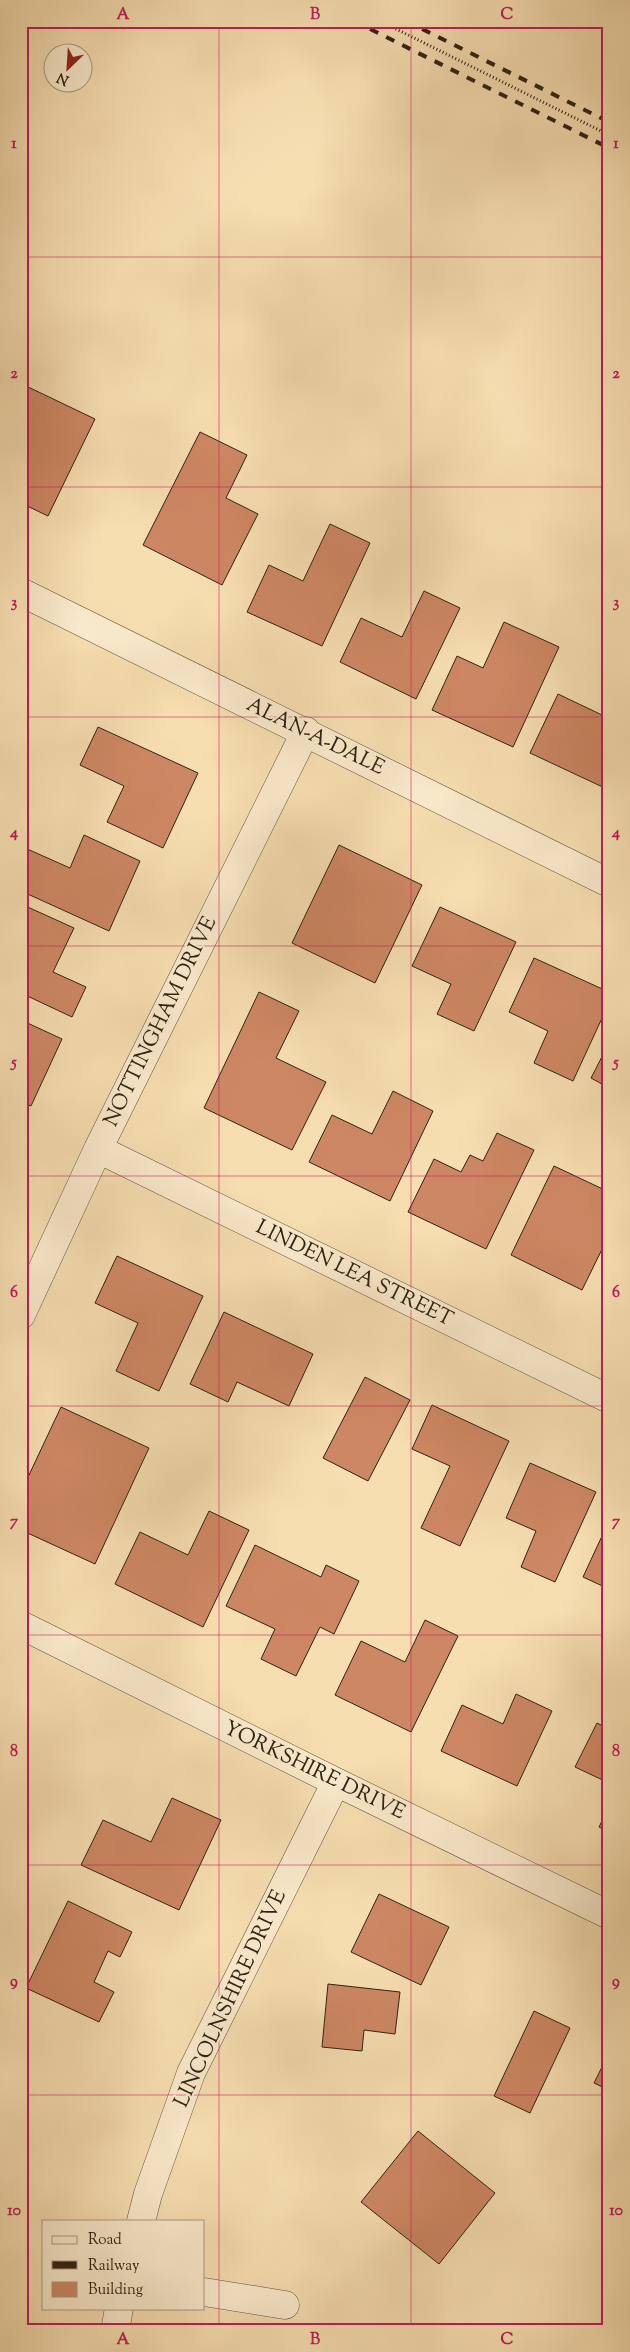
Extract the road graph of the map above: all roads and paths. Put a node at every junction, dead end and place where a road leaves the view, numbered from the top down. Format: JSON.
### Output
{"nodes":[{"id":1,"x":380,"y":21,"type":"edge"},
{"id":2,"x":609,"y":135,"type":"edge"},
{"id":3,"x":21,"y":592,"type":"edge"},
{"id":4,"x":306,"y":731,"type":"junction"},
{"id":5,"x":609,"y":883,"type":"edge"},
{"id":6,"x":98,"y":1148,"type":"junction"},
{"id":7,"x":21,"y":1315,"type":"edge"},
{"id":8,"x":609,"y":1399,"type":"edge"},
{"id":9,"x":21,"y":1624,"type":"edge"},
{"id":10,"x":336,"y":1782,"type":"junction"},
{"id":11,"x":609,"y":1915,"type":"edge"},
{"id":12,"x":141,"y":2220,"type":"edge"},
{"id":13,"x":205,"y":2292,"type":"edge"},
{"id":14,"x":285,"y":2305,"type":"dead end"},
{"id":15,"x":119,"y":2310,"type":"edge"},
{"id":16,"x":115,"y":2331,"type":"edge"}],
"edges":[{"from":1,"to":2,"type":"path"},
{"from":3,"to":4,"type":"street","name":"ALAN-A-DALE"},
{"from":4,"to":5,"type":"street","name":"ALAN-A-DALE"},
{"from":4,"to":6,"type":"street","name":"NOTTINGHAM DRIVE"},
{"from":6,"to":7,"type":"street","name":"NOTTINGHAM DRIVE"},
{"from":6,"to":8,"type":"street","name":"LINDEN LEA STREET"},
{"from":9,"to":10,"type":"street","name":"YORKSHIRE DRIVE"},
{"from":10,"to":11,"type":"street","name":"YORKSHIRE DRIVE"},
{"from":10,"to":12,"type":"street","name":"LINCOLNSHIRE DRIVE"},
{"from":13,"to":14,"type":"street"},
{"from":15,"to":16,"type":"street"}]}
